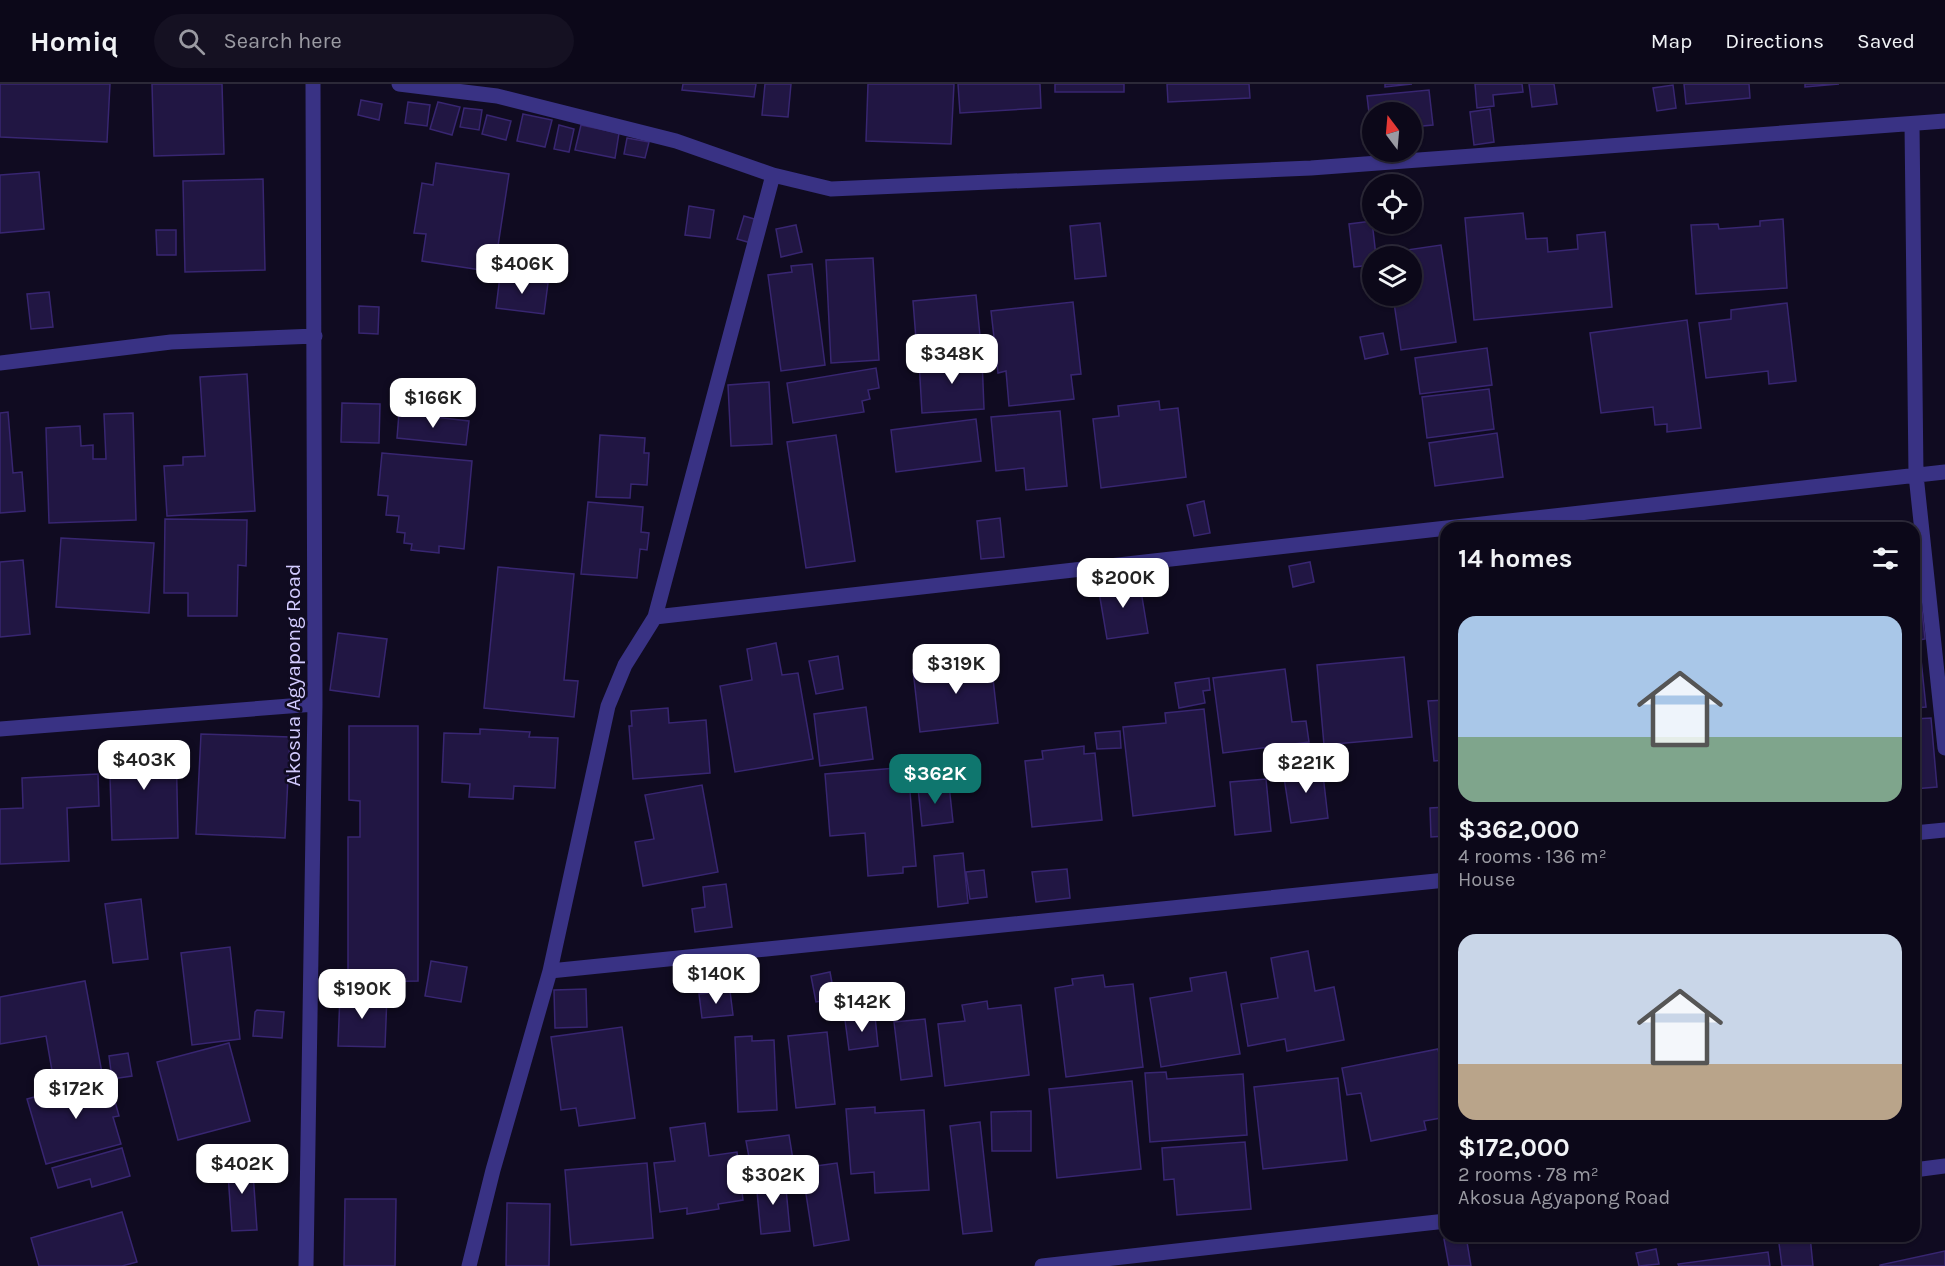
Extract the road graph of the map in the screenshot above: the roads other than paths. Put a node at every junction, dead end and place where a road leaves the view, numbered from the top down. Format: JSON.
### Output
{"nodes":[{"id":1,"x":313,"y":84,"type":"edge"},
{"id":2,"x":399,"y":84,"type":"edge"},
{"id":3,"x":1945,"y":121,"type":"edge"},
{"id":4,"x":1912,"y":124,"type":"junction"},
{"id":5,"x":773,"y":175,"type":"junction"},
{"id":6,"x":315,"y":336,"type":"junction"},
{"id":7,"x":0,"y":363,"type":"edge"},
{"id":8,"x":1945,"y":472,"type":"edge"},
{"id":9,"x":1916,"y":475,"type":"junction"},
{"id":10,"x":1499,"y":522,"type":"edge"},
{"id":11,"x":1440,"y":529,"type":"edge"},
{"id":12,"x":655,"y":617,"type":"junction"},
{"id":13,"x":315,"y":704,"type":"junction"},
{"id":14,"x":0,"y":729,"type":"edge"},
{"id":15,"x":1945,"y":748,"type":"edge"},
{"id":16,"x":1945,"y":830,"type":"edge"},
{"id":17,"x":1920,"y":832,"type":"edge"},
{"id":18,"x":1440,"y":881,"type":"edge"},
{"id":19,"x":550,"y":971,"type":"junction"},
{"id":20,"x":1945,"y":1166,"type":"edge"},
{"id":21,"x":1920,"y":1169,"type":"edge"},
{"id":22,"x":1440,"y":1222,"type":"edge"},
{"id":23,"x":306,"y":1266,"type":"edge"},
{"id":24,"x":469,"y":1266,"type":"edge"},
{"id":25,"x":1042,"y":1266,"type":"edge"}],
"edges":[{"from":1,"to":6,"type":"street","name":"Akosua Agyapong Road"},
{"from":2,"to":5,"type":"street"},
{"from":3,"to":4,"type":"street"},
{"from":4,"to":5,"type":"street"},
{"from":4,"to":9,"type":"street"},
{"from":5,"to":12,"type":"street"},
{"from":6,"to":7,"type":"street"},
{"from":6,"to":13,"type":"street","name":"Akosua Agyapong Road"},
{"from":8,"to":9,"type":"street"},
{"from":9,"to":10,"type":"street"},
{"from":9,"to":15,"type":"street"},
{"from":11,"to":12,"type":"street"},
{"from":12,"to":19,"type":"street"},
{"from":13,"to":14,"type":"street"},
{"from":13,"to":23,"type":"street","name":"Akosua Agyapong Road"},
{"from":16,"to":17,"type":"street"},
{"from":18,"to":19,"type":"street"},
{"from":19,"to":24,"type":"street"},
{"from":20,"to":21,"type":"street"},
{"from":22,"to":25,"type":"street"}]}
